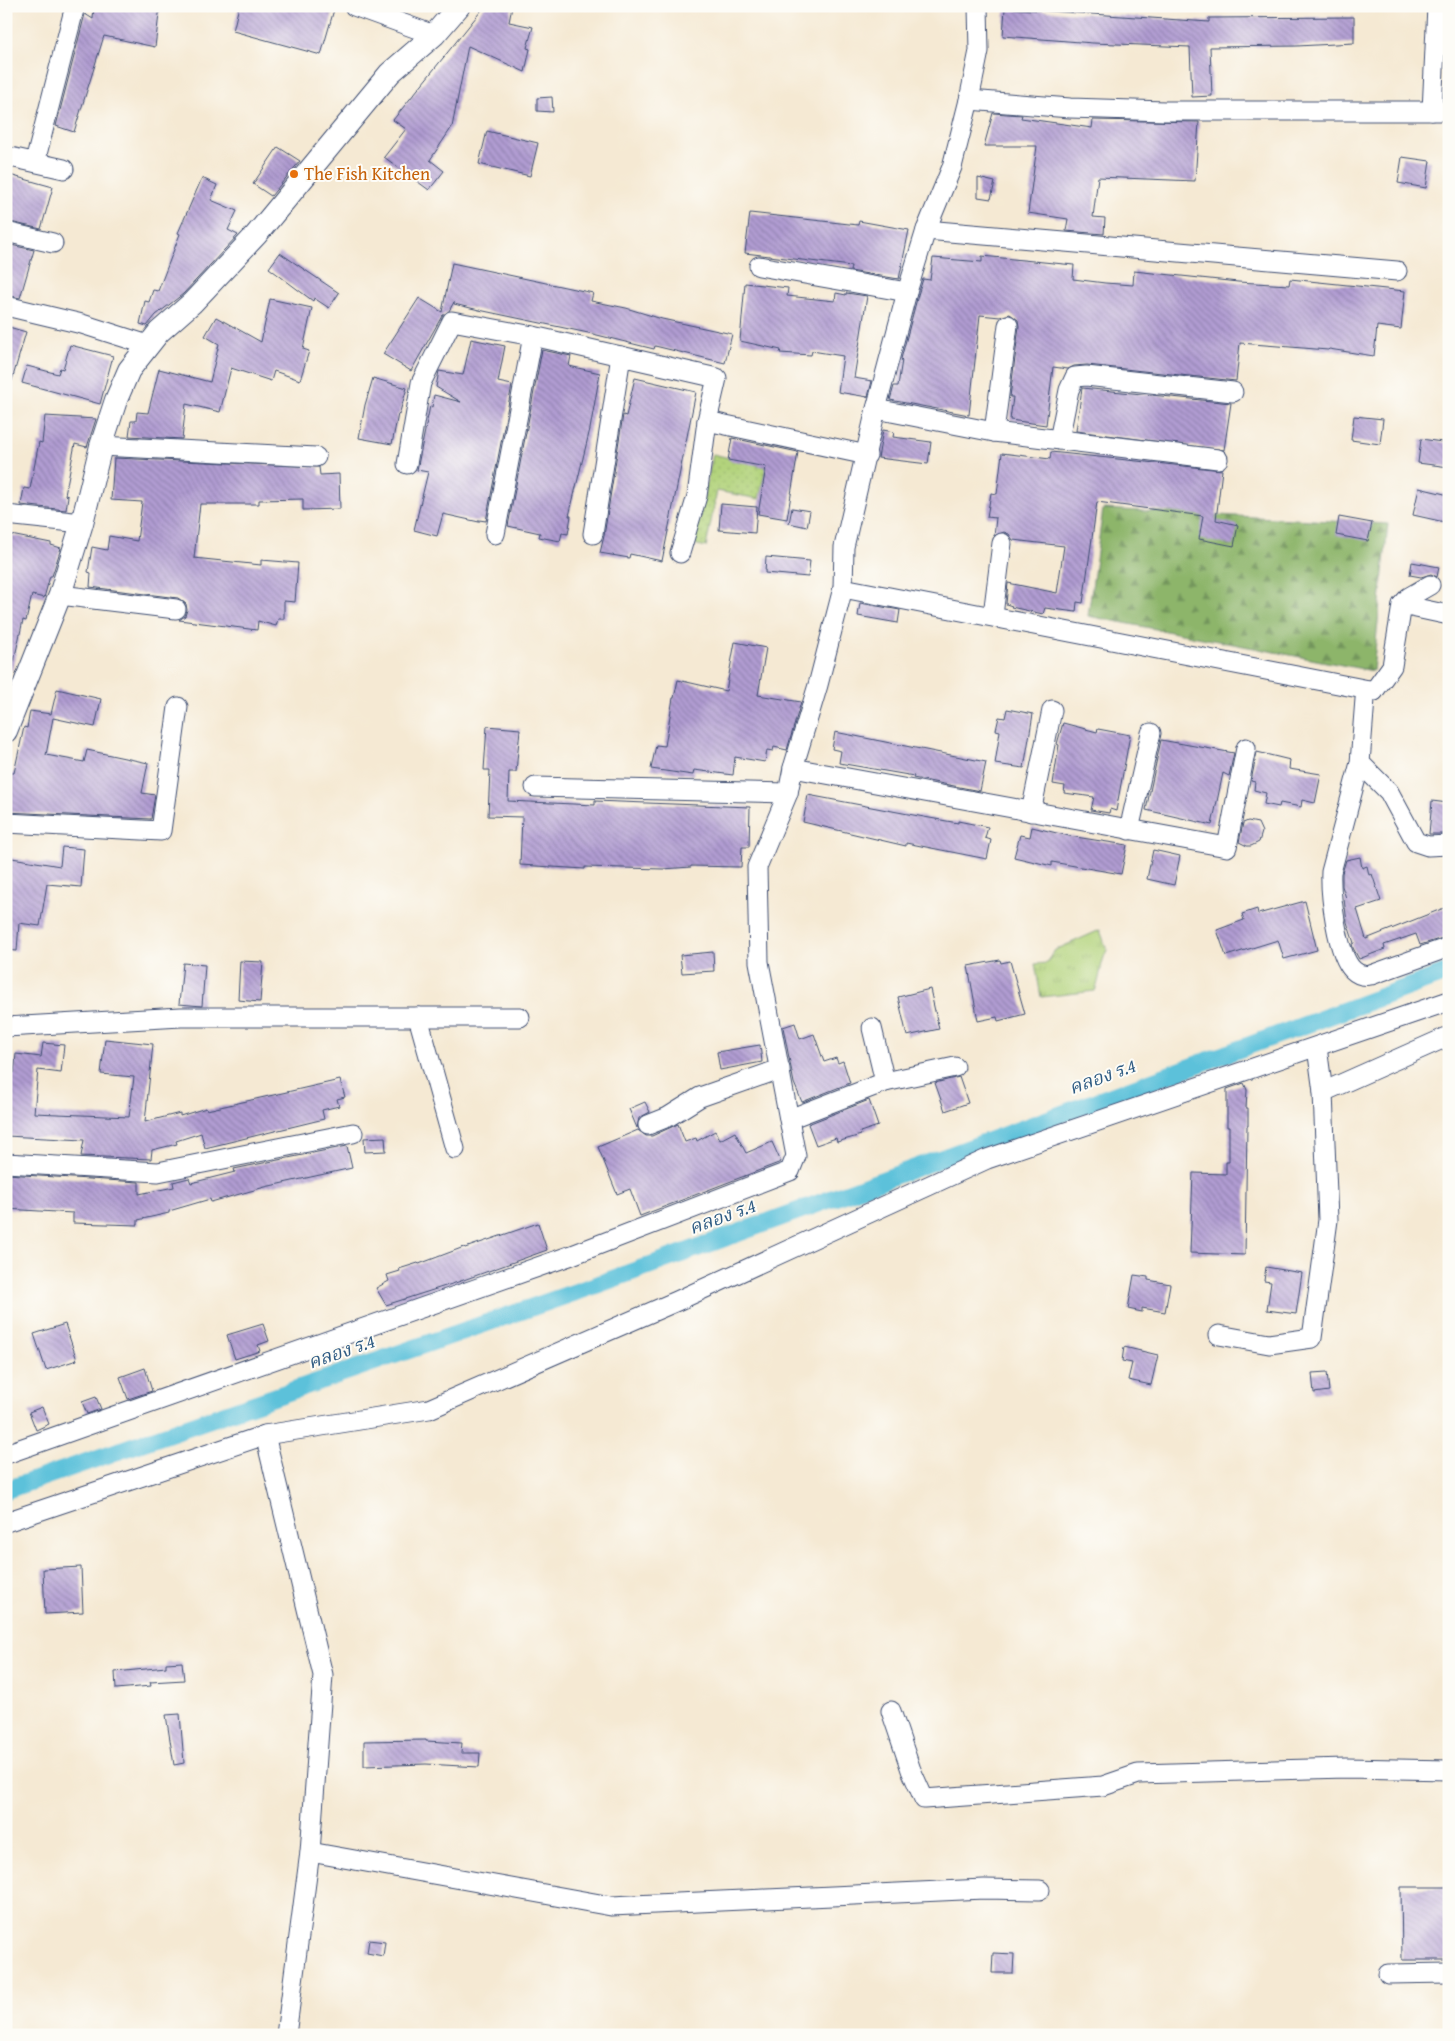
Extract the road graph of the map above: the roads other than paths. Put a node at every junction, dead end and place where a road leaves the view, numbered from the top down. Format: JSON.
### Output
{"nodes":[{"id":1,"x":75,"y":6,"type":"edge"},
{"id":2,"x":354,"y":6,"type":"edge"},
{"id":3,"x":459,"y":6,"type":"edge"},
{"id":4,"x":978,"y":6,"type":"edge"},
{"id":5,"x":1437,"y":6,"type":"edge"},
{"id":6,"x":434,"y":36,"type":"junction"},
{"id":7,"x":969,"y":100,"type":"junction"},
{"id":8,"x":1440,"y":111,"type":"edge"},
{"id":9,"x":6,"y":156,"type":"edge"},
{"id":10,"x":35,"y":162,"type":"junction"},
{"id":11,"x":64,"y":169,"type":"dead end"},
{"id":12,"x":926,"y":230,"type":"junction"},
{"id":13,"x":6,"y":232,"type":"edge"},
{"id":14,"x":53,"y":243,"type":"dead end"},
{"id":15,"x":759,"y":266,"type":"dead end"},
{"id":16,"x":1397,"y":271,"type":"dead end"},
{"id":17,"x":907,"y":292,"type":"junction"},
{"id":18,"x":6,"y":306,"type":"edge"},
{"id":19,"x":1008,"y":325,"type":"dead end"},
{"id":20,"x":533,"y":336,"type":"junction"},
{"id":21,"x":148,"y":345,"type":"junction"},
{"id":22,"x":621,"y":356,"type":"junction"},
{"id":23,"x":1233,"y":392,"type":"dead end"},
{"id":24,"x":876,"y":409,"type":"junction"},
{"id":25,"x":707,"y":421,"type":"junction"},
{"id":26,"x":994,"y":432,"type":"junction"},
{"id":27,"x":1058,"y":440,"type":"junction"},
{"id":28,"x":101,"y":446,"type":"junction"},
{"id":29,"x":867,"y":454,"type":"junction"},
{"id":30,"x":316,"y":457,"type":"dead end"},
{"id":31,"x":1218,"y":459,"type":"dead end"},
{"id":32,"x":408,"y":464,"type":"dead end"},
{"id":33,"x":6,"y":514,"type":"edge"},
{"id":34,"x":82,"y":523,"type":"junction"},
{"id":35,"x":495,"y":534,"type":"dead end"},
{"id":36,"x":593,"y":534,"type":"dead end"},
{"id":37,"x":1002,"y":543,"type":"dead end"},
{"id":38,"x":680,"y":553,"type":"dead end"},
{"id":39,"x":1430,"y":585,"type":"dead end"},
{"id":40,"x":843,"y":588,"type":"junction"},
{"id":41,"x":60,"y":595,"type":"junction"},
{"id":42,"x":1402,"y":605,"type":"junction"},
{"id":43,"x":176,"y":609,"type":"dead end"},
{"id":44,"x":993,"y":615,"type":"junction"},
{"id":45,"x":1449,"y":615,"type":"edge"},
{"id":46,"x":1374,"y":691,"type":"junction"},
{"id":47,"x":178,"y":707,"type":"dead end"},
{"id":48,"x":1052,"y":710,"type":"dead end"},
{"id":49,"x":6,"y":732,"type":"edge"},
{"id":50,"x":1151,"y":733,"type":"dead end"},
{"id":51,"x":1246,"y":748,"type":"dead end"},
{"id":52,"x":1360,"y":762,"type":"junction"},
{"id":53,"x":794,"y":768,"type":"junction"},
{"id":54,"x":535,"y":787,"type":"dead end"},
{"id":55,"x":788,"y":793,"type":"junction"},
{"id":56,"x":1031,"y":812,"type":"junction"},
{"id":57,"x":6,"y":822,"type":"edge"},
{"id":58,"x":1130,"y":830,"type":"junction"},
{"id":59,"x":1449,"y":845,"type":"edge"},
{"id":60,"x":1449,"y":946,"type":"edge"},
{"id":61,"x":1449,"y":1001,"type":"edge"},
{"id":62,"x":418,"y":1017,"type":"junction"},
{"id":63,"x":520,"y":1017,"type":"dead end"},
{"id":64,"x":6,"y":1027,"type":"edge"},
{"id":65,"x":872,"y":1028,"type":"dead end"},
{"id":66,"x":1449,"y":1036,"type":"edge"},
{"id":67,"x":1317,"y":1047,"type":"junction"},
{"id":68,"x":954,"y":1067,"type":"dead end"},
{"id":69,"x":780,"y":1069,"type":"junction"},
{"id":70,"x":885,"y":1082,"type":"junction"},
{"id":71,"x":1323,"y":1092,"type":"junction"},
{"id":72,"x":789,"y":1119,"type":"junction"},
{"id":73,"x":648,"y":1125,"type":"dead end"},
{"id":74,"x":353,"y":1133,"type":"dead end"},
{"id":75,"x":455,"y":1149,"type":"dead end"},
{"id":76,"x":6,"y":1162,"type":"edge"},
{"id":77,"x":1219,"y":1334,"type":"dead end"},
{"id":78,"x":265,"y":1435,"type":"junction"},
{"id":79,"x":6,"y":1454,"type":"edge"},
{"id":80,"x":6,"y":1522,"type":"edge"},
{"id":81,"x":891,"y":1711,"type":"dead end"},
{"id":82,"x":1449,"y":1770,"type":"edge"},
{"id":83,"x":310,"y":1852,"type":"junction"},
{"id":84,"x":1040,"y":1890,"type":"dead end"},
{"id":85,"x":1449,"y":1973,"type":"edge"},
{"id":86,"x":1388,"y":1974,"type":"dead end"},
{"id":87,"x":286,"y":2035,"type":"edge"}],
"edges":[{"from":1,"to":10,"type":"street"},
{"from":2,"to":6,"type":"street"},
{"from":3,"to":6,"type":"street"},
{"from":4,"to":7,"type":"street"},
{"from":5,"to":8,"type":"street"},
{"from":6,"to":21,"type":"street"},
{"from":7,"to":8,"type":"street"},
{"from":7,"to":12,"type":"street"},
{"from":9,"to":10,"type":"street"},
{"from":10,"to":11,"type":"street"},
{"from":12,"to":16,"type":"street"},
{"from":12,"to":17,"type":"street"},
{"from":13,"to":14,"type":"street"},
{"from":15,"to":17,"type":"street"},
{"from":17,"to":24,"type":"street"},
{"from":18,"to":21,"type":"street"},
{"from":19,"to":26,"type":"street"},
{"from":20,"to":22,"type":"street"},
{"from":20,"to":32,"type":"street"},
{"from":20,"to":35,"type":"street"},
{"from":21,"to":28,"type":"street"},
{"from":22,"to":25,"type":"street"},
{"from":22,"to":36,"type":"street"},
{"from":23,"to":27,"type":"street"},
{"from":24,"to":26,"type":"street"},
{"from":24,"to":29,"type":"street"},
{"from":25,"to":29,"type":"street"},
{"from":25,"to":38,"type":"street"},
{"from":26,"to":27,"type":"street"},
{"from":27,"to":31,"type":"street"},
{"from":28,"to":30,"type":"street"},
{"from":28,"to":34,"type":"street"},
{"from":29,"to":40,"type":"street"},
{"from":33,"to":34,"type":"street"},
{"from":34,"to":41,"type":"street"},
{"from":37,"to":44,"type":"street"},
{"from":39,"to":42,"type":"street"},
{"from":40,"to":44,"type":"street"},
{"from":40,"to":53,"type":"street"},
{"from":41,"to":43,"type":"street"},
{"from":41,"to":49,"type":"street"},
{"from":42,"to":45,"type":"street"},
{"from":42,"to":46,"type":"street"},
{"from":44,"to":46,"type":"street"},
{"from":46,"to":52,"type":"street"},
{"from":47,"to":57,"type":"street"},
{"from":48,"to":56,"type":"street"},
{"from":50,"to":58,"type":"street"},
{"from":51,"to":58,"type":"street"},
{"from":52,"to":59,"type":"street"},
{"from":52,"to":60,"type":"street"},
{"from":53,"to":55,"type":"street"},
{"from":53,"to":56,"type":"street"},
{"from":54,"to":55,"type":"street"},
{"from":55,"to":69,"type":"street"},
{"from":56,"to":58,"type":"street"},
{"from":61,"to":67,"type":"street"},
{"from":62,"to":63,"type":"street"},
{"from":62,"to":64,"type":"street"},
{"from":62,"to":75,"type":"street"},
{"from":65,"to":70,"type":"street"},
{"from":66,"to":71,"type":"street"},
{"from":67,"to":71,"type":"street"},
{"from":67,"to":78,"type":"street"},
{"from":68,"to":70,"type":"street"},
{"from":69,"to":72,"type":"street"},
{"from":69,"to":73,"type":"street"},
{"from":70,"to":72,"type":"street"},
{"from":71,"to":77,"type":"street"},
{"from":72,"to":79,"type":"street"},
{"from":74,"to":76,"type":"street"},
{"from":78,"to":80,"type":"street"},
{"from":78,"to":83,"type":"street"},
{"from":81,"to":82,"type":"street"},
{"from":83,"to":84,"type":"street"},
{"from":83,"to":87,"type":"street"},
{"from":85,"to":86,"type":"street"}]}
